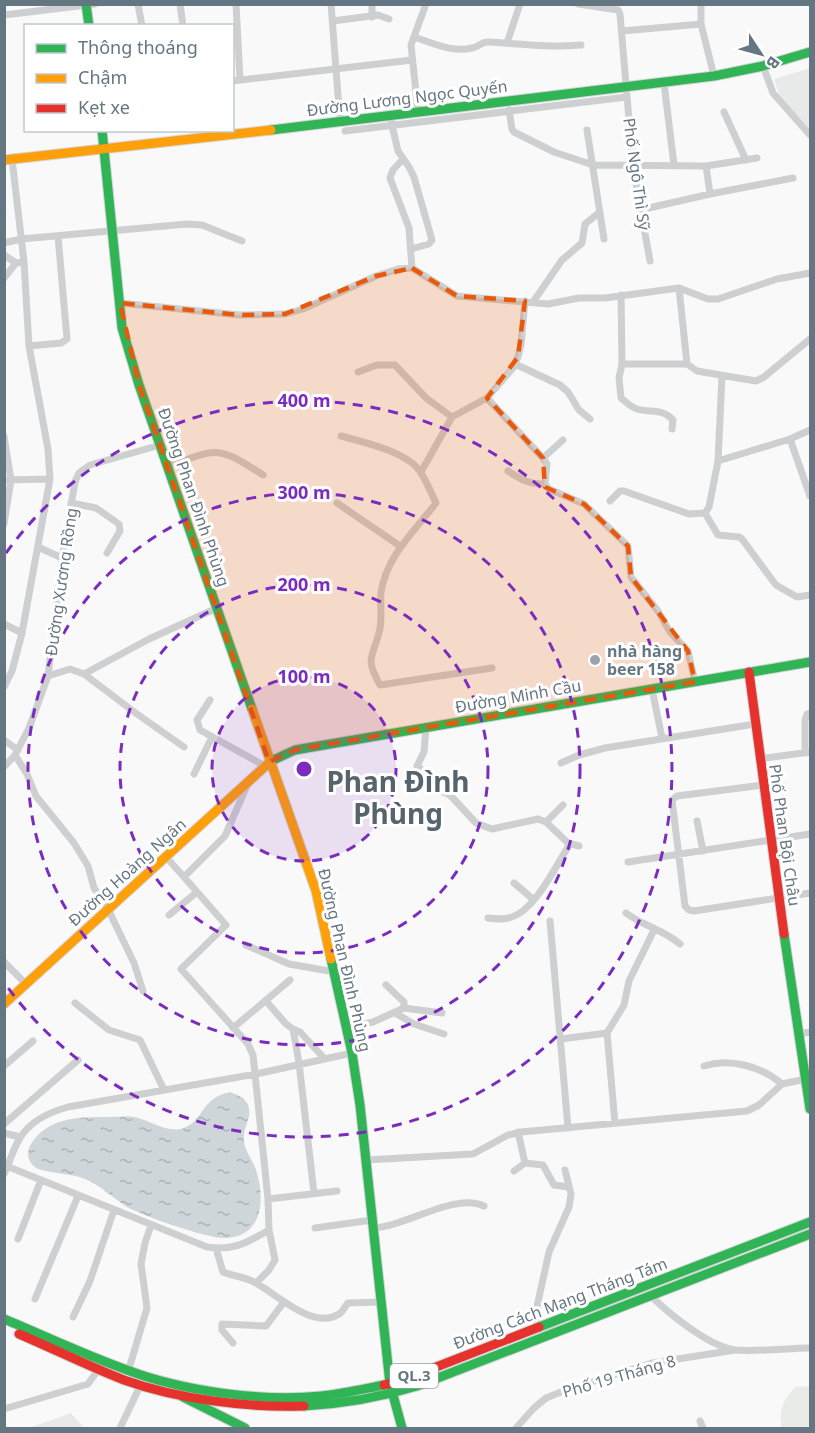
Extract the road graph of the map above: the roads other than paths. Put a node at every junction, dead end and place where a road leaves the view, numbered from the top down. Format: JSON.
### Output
{"nodes":[{"id":1,"x":138,"y":4,"type":"edge"},
{"id":2,"x":180,"y":4,"type":"edge"},
{"id":3,"x":236,"y":4,"type":"edge"},
{"id":4,"x":332,"y":4,"type":"edge"},
{"id":5,"x":372,"y":4,"type":"edge"},
{"id":6,"x":426,"y":4,"type":"edge"},
{"id":7,"x":520,"y":4,"type":"edge"},
{"id":8,"x":578,"y":4,"type":"edge"},
{"id":9,"x":701,"y":4,"type":"edge"},
{"id":10,"x":89,"y":5,"type":"edge"},
{"id":11,"x":21,"y":9,"type":"edge"},
{"id":12,"x":4,"y":15,"type":"edge"},
{"id":13,"x":372,"y":17,"type":"junction"},
{"id":14,"x":389,"y":19,"type":"dead end"},
{"id":15,"x":333,"y":21,"type":"junction"},
{"id":16,"x":89,"y":24,"type":"edge"},
{"id":17,"x":142,"y":24,"type":"edge"},
{"id":18,"x":183,"y":24,"type":"edge"},
{"id":19,"x":701,"y":24,"type":"junction"},
{"id":20,"x":622,"y":31,"type":"junction"},
{"id":21,"x":414,"y":37,"type":"junction"},
{"id":22,"x":507,"y":44,"type":"junction"},
{"id":23,"x":581,"y":45,"type":"dead end"},
{"id":24,"x":810,"y":52,"type":"edge"},
{"id":25,"x":412,"y":60,"type":"junction"},
{"id":26,"x":763,"y":66,"type":"junction"},
{"id":27,"x":337,"y":69,"type":"junction"},
{"id":28,"x":714,"y":76,"type":"junction"},
{"id":29,"x":236,"y":81,"type":"edge"},
{"id":30,"x":664,"y":83,"type":"junction"},
{"id":31,"x":626,"y":92,"type":"junction"},
{"id":32,"x":508,"y":100,"type":"junction"},
{"id":33,"x":509,"y":111,"type":"junction"},
{"id":34,"x":417,"y":112,"type":"junction"},
{"id":35,"x":724,"y":112,"type":"dead end"},
{"id":36,"x":390,"y":121,"type":"junction"},
{"id":37,"x":343,"y":126,"type":"junction"},
{"id":38,"x":587,"y":130,"type":"dead end"},
{"id":39,"x":102,"y":132,"type":"edge"},
{"id":40,"x":810,"y":135,"type":"edge"},
{"id":41,"x":104,"y":150,"type":"junction"},
{"id":42,"x":757,"y":158,"type":"dead end"},
{"id":43,"x":8,"y":159,"type":"edge"},
{"id":44,"x":403,"y":159,"type":"junction"},
{"id":45,"x":746,"y":160,"type":"junction"},
{"id":46,"x":593,"y":165,"type":"junction"},
{"id":47,"x":674,"y":165,"type":"junction"},
{"id":48,"x":706,"y":166,"type":"junction"},
{"id":49,"x":633,"y":167,"type":"junction"},
{"id":50,"x":793,"y":178,"type":"dead end"},
{"id":51,"x":710,"y":194,"type":"junction"},
{"id":52,"x":640,"y":210,"type":"junction"},
{"id":53,"x":600,"y":212,"type":"junction"},
{"id":54,"x":113,"y":230,"type":"junction"},
{"id":55,"x":58,"y":236,"type":"junction"},
{"id":56,"x":21,"y":239,"type":"junction"},
{"id":57,"x":604,"y":239,"type":"dead end"},
{"id":58,"x":242,"y":241,"type":"dead end"},
{"id":59,"x":4,"y":243,"type":"edge"},
{"id":60,"x":411,"y":249,"type":"junction"},
{"id":61,"x":4,"y":255,"type":"edge"},
{"id":62,"x":650,"y":261,"type":"dead end"},
{"id":63,"x":20,"y":263,"type":"junction"},
{"id":64,"x":412,"y":268,"type":"junction"},
{"id":65,"x":810,"y":273,"type":"edge"},
{"id":66,"x":4,"y":278,"type":"edge"},
{"id":67,"x":680,"y":288,"type":"junction"},
{"id":68,"x":621,"y":295,"type":"junction"},
{"id":69,"x":529,"y":302,"type":"junction"},
{"id":70,"x":120,"y":303,"type":"junction"},
{"id":71,"x":810,"y":339,"type":"edge"},
{"id":72,"x":29,"y":346,"type":"junction"},
{"id":73,"x":515,"y":364,"type":"junction"},
{"id":74,"x":622,"y":364,"type":"junction"},
{"id":75,"x":687,"y":364,"type":"junction"},
{"id":76,"x":358,"y":372,"type":"dead end"},
{"id":77,"x":722,"y":376,"type":"junction"},
{"id":78,"x":488,"y":398,"type":"junction"},
{"id":79,"x":452,"y":417,"type":"junction"},
{"id":80,"x":590,"y":419,"type":"dead end"},
{"id":81,"x":672,"y":429,"type":"dead end"},
{"id":82,"x":810,"y":430,"type":"edge"},
{"id":83,"x":4,"y":436,"type":"edge"},
{"id":84,"x":340,"y":436,"type":"dead end"},
{"id":85,"x":790,"y":438,"type":"junction"},
{"id":86,"x":563,"y":440,"type":"dead end"},
{"id":87,"x":160,"y":446,"type":"junction"},
{"id":88,"x":543,"y":458,"type":"junction"},
{"id":89,"x":718,"y":461,"type":"junction"},
{"id":90,"x":168,"y":467,"type":"junction"},
{"id":91,"x":508,"y":471,"type":"dead end"},
{"id":92,"x":421,"y":472,"type":"junction"},
{"id":93,"x":262,"y":475,"type":"dead end"},
{"id":94,"x":8,"y":480,"type":"edge"},
{"id":95,"x":50,"y":480,"type":"junction"},
{"id":96,"x":545,"y":484,"type":"junction"},
{"id":97,"x":810,"y":496,"type":"edge"},
{"id":98,"x":610,"y":501,"type":"dead end"},
{"id":99,"x":337,"y":502,"type":"dead end"},
{"id":100,"x":72,"y":503,"type":"junction"},
{"id":101,"x":705,"y":513,"type":"junction"},
{"id":102,"x":4,"y":524,"type":"edge"},
{"id":103,"x":400,"y":546,"type":"junction"},
{"id":104,"x":38,"y":548,"type":"junction"},
{"id":105,"x":107,"y":554,"type":"dead end"},
{"id":106,"x":62,"y":558,"type":"junction"},
{"id":107,"x":810,"y":595,"type":"edge"},
{"id":108,"x":218,"y":608,"type":"junction"},
{"id":109,"x":4,"y":624,"type":"edge"},
{"id":110,"x":22,"y":633,"type":"junction"},
{"id":111,"x":810,"y":662,"type":"edge"},
{"id":112,"x":492,"y":668,"type":"dead end"},
{"id":113,"x":749,"y":672,"type":"junction"},
{"id":114,"x":84,"y":674,"type":"junction"},
{"id":115,"x":48,"y":676,"type":"junction"},
{"id":116,"x":695,"y":682,"type":"junction"},
{"id":117,"x":4,"y":687,"type":"edge"},
{"id":118,"x":652,"y":689,"type":"junction"},
{"id":119,"x":210,"y":700,"type":"dead end"},
{"id":120,"x":810,"y":713,"type":"edge"},
{"id":121,"x":755,"y":724,"type":"junction"},
{"id":122,"x":426,"y":727,"type":"junction"},
{"id":123,"x":212,"y":737,"type":"junction"},
{"id":124,"x":662,"y":738,"type":"junction"},
{"id":125,"x":4,"y":740,"type":"edge"},
{"id":126,"x":184,"y":747,"type":"dead end"},
{"id":127,"x":17,"y":752,"type":"junction"},
{"id":128,"x":808,"y":752,"type":"edge"},
{"id":129,"x":759,"y":759,"type":"junction"},
{"id":130,"x":561,"y":763,"type":"dead end"},
{"id":131,"x":267,"y":764,"type":"junction"},
{"id":132,"x":4,"y":767,"type":"edge"},
{"id":133,"x":194,"y":774,"type":"dead end"},
{"id":134,"x":249,"y":781,"type":"junction"},
{"id":135,"x":763,"y":785,"type":"junction"},
{"id":136,"x":563,"y":805,"type":"dead end"},
{"id":137,"x":697,"y":821,"type":"dead end"},
{"id":138,"x":546,"y":822,"type":"junction"},
{"id":139,"x":810,"y":834,"type":"edge"},
{"id":140,"x":770,"y":841,"type":"junction"},
{"id":141,"x":570,"y":844,"type":"junction"},
{"id":142,"x":579,"y":846,"type":"dead end"},
{"id":143,"x":703,"y":851,"type":"junction"},
{"id":144,"x":679,"y":855,"type":"junction"},
{"id":145,"x":166,"y":857,"type":"junction"},
{"id":146,"x":628,"y":862,"type":"dead end"},
{"id":147,"x":184,"y":877,"type":"junction"},
{"id":148,"x":514,"y":884,"type":"dead end"},
{"id":149,"x":197,"y":892,"type":"junction"},
{"id":150,"x":810,"y":893,"type":"edge"},
{"id":151,"x":778,"y":898,"type":"junction"},
{"id":152,"x":534,"y":900,"type":"junction"},
{"id":153,"x":108,"y":909,"type":"junction"},
{"id":154,"x":626,"y":912,"type":"dead end"},
{"id":155,"x":169,"y":915,"type":"dead end"},
{"id":156,"x":488,"y":918,"type":"dead end"},
{"id":157,"x":550,"y":921,"type":"dead end"},
{"id":158,"x":654,"y":930,"type":"junction"},
{"id":159,"x":680,"y":944,"type":"dead end"},
{"id":160,"x":246,"y":945,"type":"dead end"},
{"id":161,"x":4,"y":962,"type":"edge"},
{"id":162,"x":335,"y":972,"type":"junction"},
{"id":163,"x":290,"y":980,"type":"dead end"},
{"id":164,"x":26,"y":984,"type":"junction"},
{"id":165,"x":386,"y":985,"type":"dead end"},
{"id":166,"x":143,"y":991,"type":"dead end"},
{"id":167,"x":266,"y":1001,"type":"junction"},
{"id":168,"x":75,"y":1003,"type":"dead end"},
{"id":169,"x":4,"y":1004,"type":"edge"},
{"id":170,"x":404,"y":1008,"type":"junction"},
{"id":171,"x":395,"y":1013,"type":"junction"},
{"id":172,"x":442,"y":1013,"type":"dead end"},
{"id":173,"x":233,"y":1028,"type":"junction"},
{"id":174,"x":347,"y":1028,"type":"junction"},
{"id":175,"x":293,"y":1029,"type":"junction"},
{"id":176,"x":607,"y":1033,"type":"junction"},
{"id":177,"x":805,"y":1033,"type":"edge"},
{"id":178,"x":444,"y":1034,"type":"dead end"},
{"id":179,"x":561,"y":1039,"type":"junction"},
{"id":180,"x":33,"y":1041,"type":"dead end"},
{"id":181,"x":352,"y":1053,"type":"junction"},
{"id":182,"x":324,"y":1058,"type":"junction"},
{"id":183,"x":78,"y":1060,"type":"dead end"},
{"id":184,"x":299,"y":1063,"type":"junction"},
{"id":185,"x":4,"y":1066,"type":"edge"},
{"id":186,"x":704,"y":1066,"type":"dead end"},
{"id":187,"x":255,"y":1074,"type":"junction"},
{"id":188,"x":806,"y":1079,"type":"junction"},
{"id":189,"x":782,"y":1084,"type":"junction"},
{"id":190,"x":164,"y":1090,"type":"junction"},
{"id":191,"x":810,"y":1109,"type":"edge"},
{"id":192,"x":615,"y":1123,"type":"junction"},
{"id":193,"x":4,"y":1124,"type":"edge"},
{"id":194,"x":568,"y":1128,"type":"junction"},
{"id":195,"x":518,"y":1132,"type":"junction"},
{"id":196,"x":4,"y":1133,"type":"edge"},
{"id":197,"x":20,"y":1137,"type":"junction"},
{"id":198,"x":366,"y":1160,"type":"junction"},
{"id":199,"x":525,"y":1163,"type":"junction"},
{"id":200,"x":6,"y":1166,"type":"edge"},
{"id":201,"x":565,"y":1170,"type":"dead end"},
{"id":202,"x":514,"y":1171,"type":"dead end"},
{"id":203,"x":4,"y":1174,"type":"edge"},
{"id":204,"x":41,"y":1180,"type":"junction"},
{"id":205,"x":569,"y":1188,"type":"junction"},
{"id":206,"x":337,"y":1191,"type":"dead end"},
{"id":207,"x":314,"y":1193,"type":"junction"},
{"id":208,"x":78,"y":1196,"type":"junction"},
{"id":209,"x":268,"y":1199,"type":"junction"},
{"id":210,"x":484,"y":1206,"type":"dead end"},
{"id":211,"x":114,"y":1210,"type":"junction"},
{"id":212,"x":810,"y":1222,"type":"edge"},
{"id":213,"x":373,"y":1224,"type":"junction"},
{"id":214,"x":151,"y":1225,"type":"junction"},
{"id":215,"x":315,"y":1228,"type":"dead end"},
{"id":216,"x":269,"y":1230,"type":"junction"},
{"id":217,"x":810,"y":1234,"type":"edge"},
{"id":218,"x":18,"y":1239,"type":"dead end"},
{"id":219,"x":216,"y":1248,"type":"junction"},
{"id":220,"x":256,"y":1283,"type":"junction"},
{"id":221,"x":647,"y":1291,"type":"junction"},
{"id":222,"x":35,"y":1299,"type":"dead end"},
{"id":223,"x":284,"y":1302,"type":"junction"},
{"id":224,"x":381,"y":1302,"type":"junction"},
{"id":225,"x":73,"y":1317,"type":"dead end"},
{"id":226,"x":4,"y":1319,"type":"edge"},
{"id":227,"x":4,"y":1328,"type":"edge"},
{"id":228,"x":537,"y":1328,"type":"junction"},
{"id":229,"x":233,"y":1343,"type":"dead end"},
{"id":230,"x":810,"y":1347,"type":"edge"},
{"id":231,"x":735,"y":1350,"type":"junction"},
{"id":232,"x":101,"y":1365,"type":"junction"},
{"id":233,"x":126,"y":1376,"type":"junction"},
{"id":234,"x":141,"y":1384,"type":"junction"},
{"id":235,"x":391,"y":1389,"type":"junction"},
{"id":236,"x":176,"y":1394,"type":"junction"},
{"id":237,"x":237,"y":1399,"type":"junction"},
{"id":238,"x":4,"y":1409,"type":"edge"},
{"id":239,"x":234,"y":1423,"type":"junction"},
{"id":240,"x":120,"y":1428,"type":"edge"},
{"id":241,"x":245,"y":1428,"type":"edge"},
{"id":242,"x":402,"y":1428,"type":"edge"},
{"id":243,"x":516,"y":1428,"type":"edge"}],
"edges":[{"from":1,"to":17,"type":"street"},
{"from":2,"to":18,"type":"street"},
{"from":3,"to":29,"type":"street"},
{"from":4,"to":15,"type":"street"},
{"from":5,"to":13,"type":"street"},
{"from":6,"to":21,"type":"street"},
{"from":7,"to":22,"type":"street"},
{"from":8,"to":20,"type":"street"},
{"from":9,"to":19,"type":"street"},
{"from":10,"to":11,"type":"street"},
{"from":10,"to":16,"type":"main road"},
{"from":11,"to":12,"type":"street"},
{"from":13,"to":14,"type":"street"},
{"from":13,"to":15,"type":"street"},
{"from":15,"to":27,"type":"street"},
{"from":19,"to":20,"type":"street"},
{"from":19,"to":28,"type":"street"},
{"from":20,"to":31,"type":"street","name":"Phố Ngô Thì Sỹ"},
{"from":21,"to":22,"type":"street"},
{"from":21,"to":25,"type":"street"},
{"from":22,"to":23,"type":"street"},
{"from":24,"to":26,"type":"main road","name":"Đường Lương Ngọc Quyến"},
{"from":25,"to":27,"type":"street"},
{"from":25,"to":34,"type":"street"},
{"from":26,"to":28,"type":"main road","name":"Đường Lương Ngọc Quyến"},
{"from":26,"to":40,"type":"street"},
{"from":27,"to":29,"type":"street"},
{"from":27,"to":37,"type":"street"},
{"from":28,"to":30,"type":"main road","name":"Đường Lương Ngọc Quyến"},
{"from":30,"to":31,"type":"main road","name":"Đường Lương Ngọc Quyến"},
{"from":30,"to":47,"type":"street"},
{"from":31,"to":32,"type":"main road","name":"Đường Lương Ngọc Quyến"},
{"from":31,"to":33,"type":"street"},
{"from":31,"to":49,"type":"street","name":"Phố Ngô Thì Sỹ"},
{"from":32,"to":33,"type":"street"},
{"from":32,"to":34,"type":"main road","name":"Đường Lương Ngọc Quyến"},
{"from":33,"to":36,"type":"street"},
{"from":33,"to":46,"type":"street"},
{"from":34,"to":36,"type":"main road","name":"Đường Lương Ngọc Quyến"},
{"from":35,"to":45,"type":"street"},
{"from":36,"to":37,"type":"main road","name":"Đường Lương Ngọc Quyến"},
{"from":36,"to":44,"type":"street"},
{"from":37,"to":41,"type":"main road","name":"Đường Lương Ngọc Quyến"},
{"from":38,"to":46,"type":"street"},
{"from":39,"to":41,"type":"main road","name":"Đường Phan Đình Phùng"},
{"from":41,"to":43,"type":"main road","name":"Đường Lương Ngọc Quyến"},
{"from":41,"to":54,"type":"main road","name":"Đường Phan Đình Phùng"},
{"from":42,"to":45,"type":"street"},
{"from":43,"to":56,"type":"street"},
{"from":44,"to":60,"type":"street"},
{"from":44,"to":60,"type":"street"},
{"from":45,"to":48,"type":"street"},
{"from":46,"to":49,"type":"street"},
{"from":46,"to":53,"type":"street"},
{"from":47,"to":48,"type":"street"},
{"from":47,"to":49,"type":"street"},
{"from":48,"to":51,"type":"street"},
{"from":49,"to":52,"type":"street","name":"Phố Ngô Thì Sỹ"},
{"from":50,"to":51,"type":"street"},
{"from":51,"to":52,"type":"street"},
{"from":52,"to":62,"type":"street","name":"Phố Ngô Thì Sỹ"},
{"from":53,"to":57,"type":"street"},
{"from":53,"to":69,"type":"street"},
{"from":54,"to":55,"type":"street"},
{"from":54,"to":58,"type":"street"},
{"from":54,"to":70,"type":"main road","name":"Đường Phan Đình Phùng"},
{"from":55,"to":56,"type":"street"},
{"from":55,"to":72,"type":"street"},
{"from":56,"to":59,"type":"street"},
{"from":56,"to":63,"type":"street"},
{"from":60,"to":64,"type":"street"},
{"from":61,"to":63,"type":"street"},
{"from":63,"to":66,"type":"street"},
{"from":63,"to":72,"type":"street"},
{"from":64,"to":69,"type":"street"},
{"from":64,"to":70,"type":"street"},
{"from":65,"to":67,"type":"street"},
{"from":67,"to":68,"type":"street"},
{"from":67,"to":75,"type":"street"},
{"from":68,"to":69,"type":"street"},
{"from":68,"to":74,"type":"street"},
{"from":69,"to":73,"type":"street"},
{"from":70,"to":87,"type":"main road","name":"Đường Phan Đình Phùng"},
{"from":71,"to":77,"type":"street"},
{"from":72,"to":95,"type":"street"},
{"from":73,"to":78,"type":"street"},
{"from":73,"to":80,"type":"street"},
{"from":74,"to":75,"type":"street"},
{"from":74,"to":81,"type":"street"},
{"from":75,"to":77,"type":"street"},
{"from":76,"to":79,"type":"street"},
{"from":77,"to":89,"type":"street"},
{"from":78,"to":79,"type":"street"},
{"from":78,"to":88,"type":"street"},
{"from":79,"to":92,"type":"street"},
{"from":82,"to":85,"type":"street"},
{"from":83,"to":94,"type":"street"},
{"from":84,"to":92,"type":"street"},
{"from":85,"to":89,"type":"street"},
{"from":85,"to":97,"type":"street"},
{"from":86,"to":88,"type":"street"},
{"from":87,"to":90,"type":"main road","name":"Đường Phan Đình Phùng"},
{"from":87,"to":100,"type":"street","name":"Đường Xương Rồng"},
{"from":88,"to":96,"type":"street"},
{"from":89,"to":101,"type":"street"},
{"from":90,"to":93,"type":"street"},
{"from":90,"to":108,"type":"main road","name":"Đường Phan Đình Phùng"},
{"from":91,"to":96,"type":"street"},
{"from":92,"to":103,"type":"street"},
{"from":94,"to":95,"type":"street"},
{"from":94,"to":102,"type":"street"},
{"from":95,"to":104,"type":"street"},
{"from":96,"to":116,"type":"street"},
{"from":98,"to":101,"type":"street"},
{"from":99,"to":103,"type":"street"},
{"from":100,"to":105,"type":"street"},
{"from":100,"to":106,"type":"street","name":"Đường Xương Rồng"},
{"from":101,"to":107,"type":"street"},
{"from":103,"to":112,"type":"street"},
{"from":104,"to":106,"type":"street"},
{"from":104,"to":110,"type":"street"},
{"from":106,"to":115,"type":"street","name":"Đường Xương Rồng"},
{"from":108,"to":114,"type":"street"},
{"from":108,"to":131,"type":"main road","name":"Đường Phan Đình Phùng"},
{"from":109,"to":110,"type":"street"},
{"from":110,"to":117,"type":"street"},
{"from":111,"to":113,"type":"main road","name":"Đường Minh Cầu"},
{"from":113,"to":116,"type":"main road","name":"Đường Minh Cầu"},
{"from":113,"to":121,"type":"main road","name":"Phố Phan Bội Châu"},
{"from":114,"to":115,"type":"street"},
{"from":114,"to":126,"type":"street"},
{"from":115,"to":127,"type":"street","name":"Đường Xương Rồng"},
{"from":116,"to":118,"type":"main road","name":"Đường Minh Cầu"},
{"from":118,"to":122,"type":"main road","name":"Đường Minh Cầu"},
{"from":118,"to":124,"type":"street"},
{"from":119,"to":123,"type":"street"},
{"from":120,"to":128,"type":"street"},
{"from":121,"to":124,"type":"street"},
{"from":121,"to":129,"type":"main road","name":"Phố Phan Bội Châu"},
{"from":122,"to":131,"type":"main road","name":"Đường Minh Cầu"},
{"from":122,"to":138,"type":"street"},
{"from":123,"to":131,"type":"street"},
{"from":123,"to":133,"type":"street"},
{"from":124,"to":130,"type":"street"},
{"from":125,"to":127,"type":"street"},
{"from":127,"to":132,"type":"street","name":"Đường Xương Rồng"},
{"from":127,"to":153,"type":"street"},
{"from":128,"to":129,"type":"street"},
{"from":129,"to":135,"type":"main road","name":"Phố Phan Bội Châu"},
{"from":131,"to":134,"type":"main road","name":"Đường Hoàng Ngân"},
{"from":131,"to":162,"type":"main road","name":"Đường Phan Đình Phùng"},
{"from":134,"to":145,"type":"main road","name":"Đường Hoàng Ngân"},
{"from":134,"to":147,"type":"street"},
{"from":135,"to":140,"type":"main road","name":"Phố Phan Bội Châu"},
{"from":135,"to":144,"type":"street"},
{"from":136,"to":138,"type":"street"},
{"from":137,"to":143,"type":"street"},
{"from":138,"to":141,"type":"street"},
{"from":139,"to":140,"type":"street"},
{"from":140,"to":143,"type":"street"},
{"from":140,"to":151,"type":"main road","name":"Phố Phan Bội Châu"},
{"from":141,"to":142,"type":"street"},
{"from":141,"to":152,"type":"street"},
{"from":143,"to":144,"type":"street"},
{"from":144,"to":146,"type":"street"},
{"from":144,"to":151,"type":"street"},
{"from":145,"to":147,"type":"street"},
{"from":145,"to":153,"type":"main road","name":"Đường Hoàng Ngân"},
{"from":147,"to":149,"type":"street"},
{"from":148,"to":152,"type":"street"},
{"from":149,"to":155,"type":"street"},
{"from":149,"to":173,"type":"street"},
{"from":150,"to":151,"type":"street"},
{"from":151,"to":177,"type":"main road","name":"Phố Phan Bội Châu"},
{"from":152,"to":156,"type":"street"},
{"from":153,"to":164,"type":"main road","name":"Đường Hoàng Ngân"},
{"from":153,"to":166,"type":"street"},
{"from":154,"to":158,"type":"street"},
{"from":157,"to":179,"type":"street"},
{"from":158,"to":159,"type":"street"},
{"from":158,"to":176,"type":"street"},
{"from":160,"to":162,"type":"street"},
{"from":161,"to":164,"type":"street"},
{"from":162,"to":174,"type":"main road","name":"Đường Phan Đình Phùng"},
{"from":163,"to":167,"type":"street"},
{"from":164,"to":169,"type":"main road","name":"Đường Hoàng Ngân"},
{"from":165,"to":170,"type":"street"},
{"from":167,"to":173,"type":"street"},
{"from":167,"to":175,"type":"street"},
{"from":168,"to":190,"type":"street"},
{"from":170,"to":171,"type":"street"},
{"from":170,"to":172,"type":"street"},
{"from":171,"to":174,"type":"street"},
{"from":171,"to":178,"type":"street"},
{"from":173,"to":187,"type":"street"},
{"from":174,"to":181,"type":"main road","name":"Đường Phan Đình Phùng"},
{"from":175,"to":182,"type":"street"},
{"from":175,"to":184,"type":"street"},
{"from":176,"to":179,"type":"street"},
{"from":176,"to":192,"type":"street"},
{"from":177,"to":188,"type":"main road","name":"Phố Phan Bội Châu"},
{"from":179,"to":194,"type":"street"},
{"from":180,"to":185,"type":"street"},
{"from":181,"to":182,"type":"street"},
{"from":181,"to":198,"type":"main road","name":"Đường Phan Đình Phùng"},
{"from":182,"to":184,"type":"street"},
{"from":183,"to":193,"type":"street"},
{"from":184,"to":187,"type":"street"},
{"from":184,"to":207,"type":"street"},
{"from":186,"to":189,"type":"street"},
{"from":187,"to":190,"type":"street"},
{"from":187,"to":209,"type":"street"},
{"from":188,"to":189,"type":"street"},
{"from":188,"to":191,"type":"main road","name":"Phố Phan Bội Châu"},
{"from":189,"to":192,"type":"street"},
{"from":190,"to":197,"type":"street"},
{"from":192,"to":194,"type":"street"},
{"from":194,"to":195,"type":"street"},
{"from":195,"to":198,"type":"street"},
{"from":195,"to":199,"type":"street"},
{"from":196,"to":197,"type":"street"},
{"from":197,"to":200,"type":"street"},
{"from":198,"to":213,"type":"main road","name":"Đường Phan Đình Phùng"},
{"from":199,"to":202,"type":"street"},
{"from":199,"to":205,"type":"street"},
{"from":200,"to":203,"type":"street"},
{"from":200,"to":204,"type":"street"},
{"from":201,"to":205,"type":"street"},
{"from":204,"to":208,"type":"street"},
{"from":204,"to":218,"type":"street"},
{"from":205,"to":228,"type":"street"},
{"from":206,"to":207,"type":"street"},
{"from":207,"to":209,"type":"street"},
{"from":208,"to":211,"type":"street"},
{"from":208,"to":222,"type":"street"},
{"from":209,"to":216,"type":"street"},
{"from":210,"to":213,"type":"street"},
{"from":211,"to":214,"type":"street"},
{"from":211,"to":225,"type":"street"},
{"from":212,"to":221,"type":"main road","name":"Đường Cách Mạng Tháng Tám","number":"QL.3"},
{"from":213,"to":215,"type":"street"},
{"from":213,"to":224,"type":"main road","name":"Đường Phan Đình Phùng"},
{"from":214,"to":219,"type":"street"},
{"from":214,"to":233,"type":"street"},
{"from":216,"to":219,"type":"street"},
{"from":216,"to":220,"type":"street"},
{"from":217,"to":221,"type":"main road","name":"Đường Cách Mạng Tháng Tám","number":"QL.3"},
{"from":219,"to":220,"type":"street"},
{"from":220,"to":223,"type":"street"},
{"from":221,"to":228,"type":"main road","name":"Đường Cách Mạng Tháng Tám","number":"QL.3"},
{"from":221,"to":231,"type":"street"},
{"from":221,"to":235,"type":"main road","name":"Đường Cách Mạng Tháng Tám","number":"QL.3"},
{"from":223,"to":224,"type":"street"},
{"from":223,"to":229,"type":"street"},
{"from":224,"to":235,"type":"main road","name":"Đường Phan Đình Phùng"},
{"from":226,"to":232,"type":"main road","name":"Đường Cách Mạng Tháng Tám","number":"QL.3"},
{"from":227,"to":232,"type":"main road","name":"Đường Cách Mạng Tháng Tám","number":"QL.3"},
{"from":228,"to":235,"type":"main road","name":"Đường Cách Mạng Tháng Tám","number":"QL.3"},
{"from":230,"to":231,"type":"street","name":"Phố 19 Tháng 8"},
{"from":231,"to":243,"type":"street","name":"Phố 19 Tháng 8"},
{"from":232,"to":233,"type":"main road","name":"Đường Cách Mạng Tháng Tám","number":"QL.3"},
{"from":232,"to":238,"type":"street"},
{"from":233,"to":234,"type":"main road","name":"Đường Cách Mạng Tháng Tám","number":"QL.3"},
{"from":233,"to":237,"type":"main road","name":"Đường Cách Mạng Tháng Tám","number":"QL.3"},
{"from":234,"to":236,"type":"main road","name":"Đường Cách Mạng Tháng Tám","number":"QL.3"},
{"from":234,"to":240,"type":"street"},
{"from":235,"to":237,"type":"main road","name":"Đường Cách Mạng Tháng Tám","number":"QL.3"},
{"from":235,"to":242,"type":"main road","name":"Đường Phan Đình Phùng"},
{"from":236,"to":237,"type":"main road","name":"Đường Cách Mạng Tháng Tám","number":"QL.3"},
{"from":236,"to":239,"type":"main road"},
{"from":237,"to":239,"type":"main road"},
{"from":239,"to":241,"type":"main road"}]}
